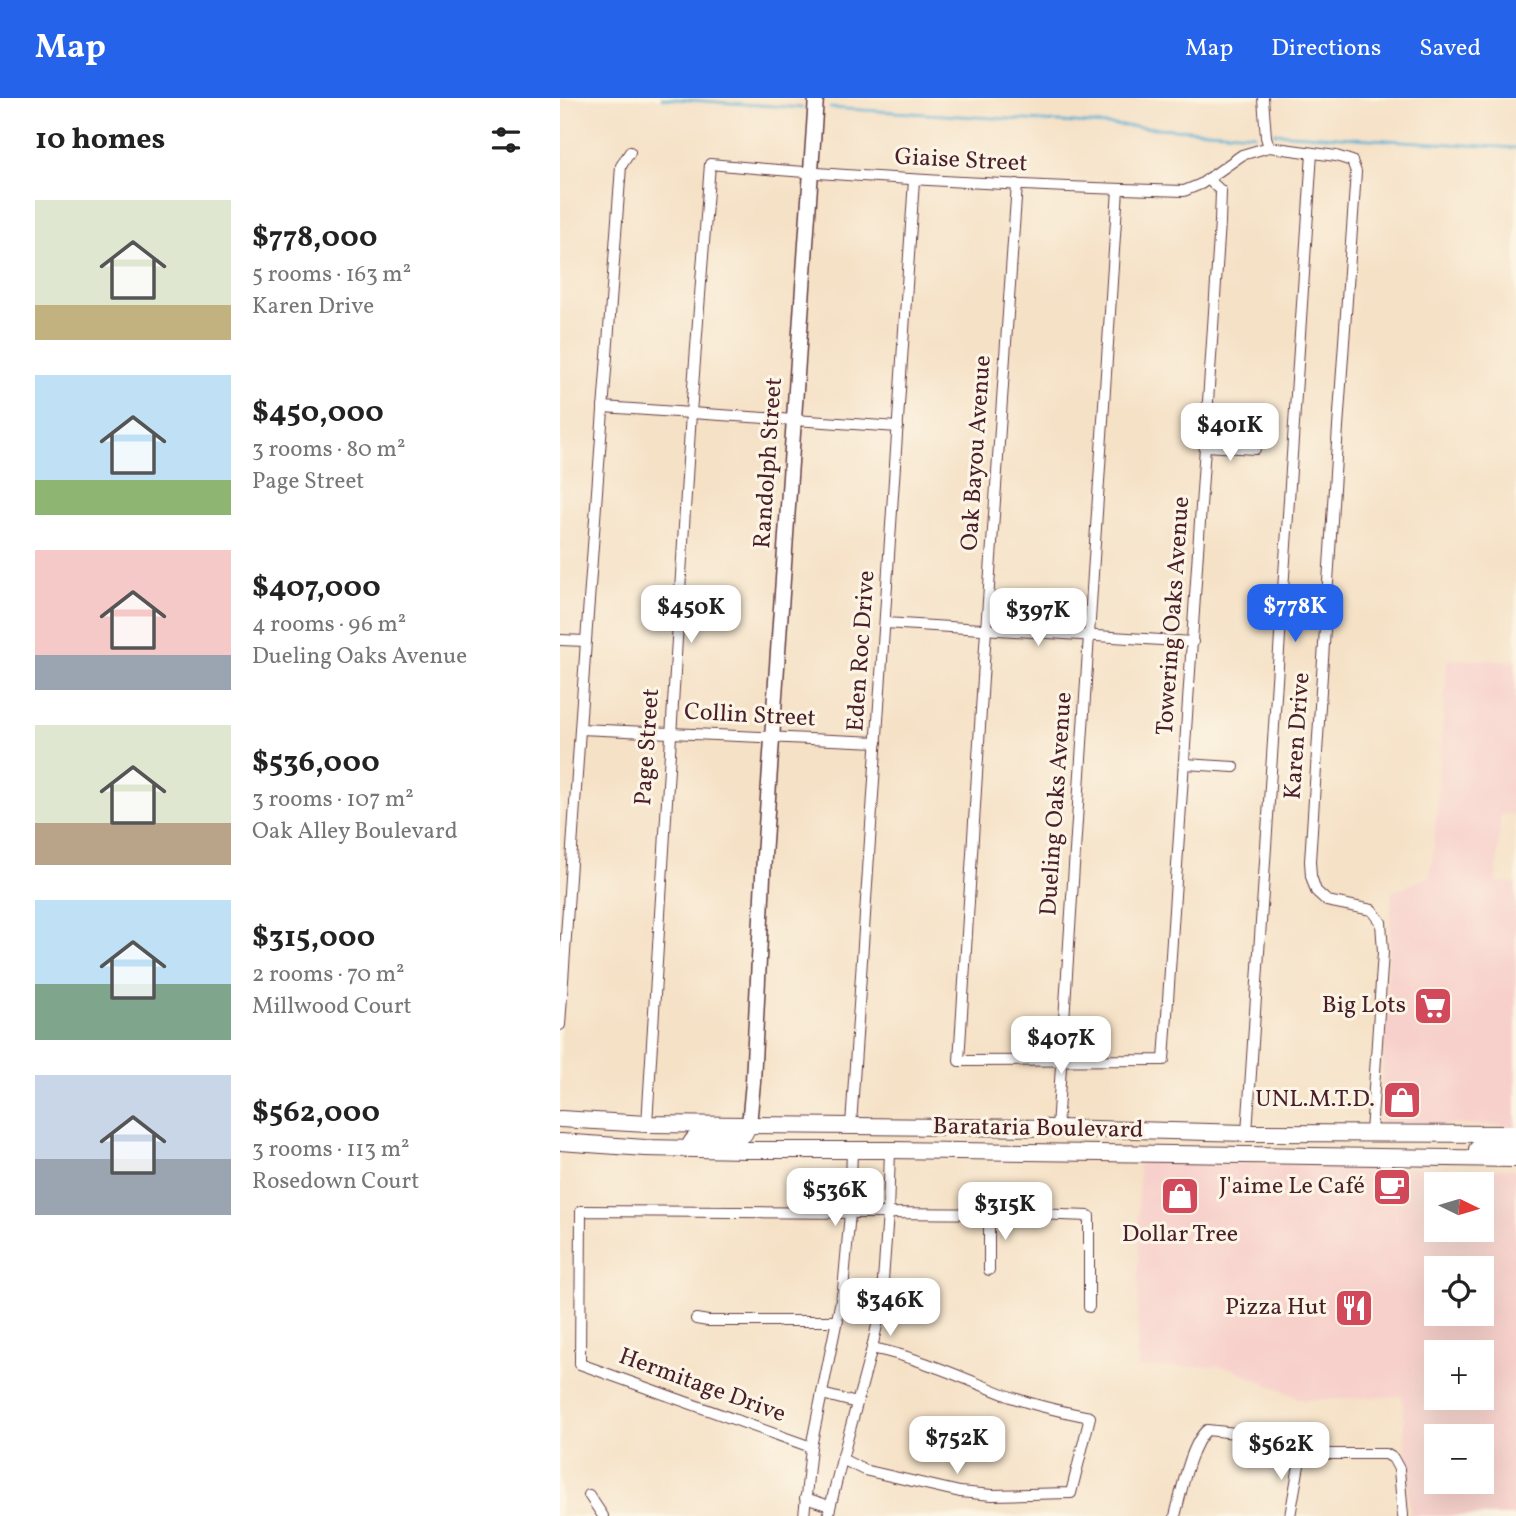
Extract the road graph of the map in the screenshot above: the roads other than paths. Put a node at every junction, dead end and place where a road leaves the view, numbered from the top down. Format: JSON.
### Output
{"nodes":[{"id":1,"x":816,"y":98,"type":"edge"},
{"id":2,"x":1263,"y":98,"type":"edge"},
{"id":3,"x":1269,"y":147,"type":"junction"},
{"id":4,"x":629,"y":152,"type":"dead end"},
{"id":5,"x":1312,"y":153,"type":"junction"},
{"id":6,"x":710,"y":164,"type":"joint"},
{"id":7,"x":812,"y":173,"type":"junction"},
{"id":8,"x":1208,"y":179,"type":"junction"},
{"id":9,"x":915,"y":180,"type":"junction"},
{"id":10,"x":1017,"y":184,"type":"junction"},
{"id":11,"x":1118,"y":189,"type":"junction"},
{"id":12,"x":603,"y":407,"type":"junction"},
{"id":13,"x":691,"y":413,"type":"junction"},
{"id":14,"x":794,"y":420,"type":"junction"},
{"id":15,"x":898,"y":427,"type":"junction"},
{"id":16,"x":1206,"y":446,"type":"junction"},
{"id":17,"x":1255,"y":449,"type":"dead end"},
{"id":18,"x":885,"y":623,"type":"junction"},
{"id":19,"x":986,"y":630,"type":"junction"},
{"id":20,"x":1088,"y":636,"type":"junction"},
{"id":21,"x":560,"y":640,"type":"edge"},
{"id":22,"x":586,"y":641,"type":"junction"},
{"id":23,"x":1193,"y":642,"type":"junction"},
{"id":24,"x":580,"y":729,"type":"junction"},
{"id":25,"x":670,"y":733,"type":"junction"},
{"id":26,"x":773,"y":737,"type":"junction"},
{"id":27,"x":877,"y":742,"type":"junction"},
{"id":28,"x":1185,"y":764,"type":"junction"},
{"id":29,"x":1234,"y":767,"type":"dead end"},
{"id":30,"x":560,"y":1025,"type":"edge"},
{"id":31,"x":1062,"y":1061,"type":"junction"},
{"id":32,"x":560,"y":1119,"type":"edge"},
{"id":33,"x":647,"y":1124,"type":"junction"},
{"id":34,"x":749,"y":1125,"type":"junction"},
{"id":35,"x":851,"y":1125,"type":"junction"},
{"id":36,"x":894,"y":1126,"type":"junction"},
{"id":37,"x":1057,"y":1128,"type":"junction"},
{"id":38,"x":1098,"y":1129,"type":"junction"},
{"id":39,"x":1247,"y":1133,"type":"junction"},
{"id":40,"x":1273,"y":1133,"type":"junction"},
{"id":41,"x":1371,"y":1133,"type":"junction"},
{"id":42,"x":1392,"y":1133,"type":"junction"},
{"id":43,"x":1516,"y":1134,"type":"edge"},
{"id":44,"x":560,"y":1142,"type":"edge"},
{"id":45,"x":1516,"y":1147,"type":"edge"},
{"id":46,"x":687,"y":1148,"type":"junction"},
{"id":47,"x":852,"y":1150,"type":"junction"},
{"id":48,"x":890,"y":1150,"type":"junction"},
{"id":49,"x":1016,"y":1152,"type":"junction"},
{"id":50,"x":1056,"y":1152,"type":"junction"},
{"id":51,"x":1222,"y":1155,"type":"junction"},
{"id":52,"x":1247,"y":1155,"type":"junction"},
{"id":53,"x":1344,"y":1157,"type":"junction"},
{"id":54,"x":1365,"y":1157,"type":"junction"},
{"id":55,"x":1464,"y":1158,"type":"junction"},
{"id":56,"x":1516,"y":1159,"type":"edge"},
{"id":57,"x":850,"y":1213,"type":"junction"},
{"id":58,"x":888,"y":1213,"type":"junction"},
{"id":59,"x":989,"y":1213,"type":"junction"},
{"id":60,"x":989,"y":1270,"type":"dead end"},
{"id":61,"x":1088,"y":1307,"type":"dead end"},
{"id":62,"x":696,"y":1319,"type":"dead end"},
{"id":63,"x":838,"y":1321,"type":"junction"},
{"id":64,"x":872,"y":1348,"type":"junction"},
{"id":65,"x":822,"y":1394,"type":"junction"},
{"id":66,"x":857,"y":1403,"type":"junction"},
{"id":67,"x":811,"y":1447,"type":"junction"},
{"id":68,"x":1301,"y":1454,"type":"junction"},
{"id":69,"x":842,"y":1459,"type":"junction"},
{"id":70,"x":589,"y":1495,"type":"dead end"},
{"id":71,"x":806,"y":1498,"type":"junction"},
{"id":72,"x":829,"y":1511,"type":"edge"},
{"id":73,"x":603,"y":1516,"type":"edge"},
{"id":74,"x":804,"y":1516,"type":"edge"},
{"id":75,"x":1175,"y":1516,"type":"edge"},
{"id":76,"x":1290,"y":1516,"type":"edge"},
{"id":77,"x":1403,"y":1516,"type":"edge"}],
"edges":[{"from":1,"to":7,"type":"street","name":"Randolph Street"},
{"from":2,"to":3,"type":"street"},
{"from":3,"to":5,"type":"street"},
{"from":3,"to":8,"type":"street","name":"Giaise Street"},
{"from":4,"to":12,"type":"street"},
{"from":5,"to":39,"type":"street"},
{"from":5,"to":41,"type":"street","name":"Karen Drive"},
{"from":6,"to":7,"type":"street","name":"Giaise Street"},
{"from":6,"to":13,"type":"street","name":"Page Street"},
{"from":7,"to":9,"type":"street","name":"Giaise Street"},
{"from":7,"to":14,"type":"street","name":"Randolph Street"},
{"from":8,"to":11,"type":"street","name":"Giaise Street"},
{"from":8,"to":16,"type":"street","name":"Towering Oaks Avenue"},
{"from":9,"to":10,"type":"street","name":"Giaise Street"},
{"from":9,"to":15,"type":"street","name":"Eden Roc Drive"},
{"from":10,"to":11,"type":"street","name":"Giaise Street"},
{"from":10,"to":19,"type":"street","name":"Oak Bayou Avenue"},
{"from":11,"to":20,"type":"street","name":"Dueling Oaks Avenue"},
{"from":12,"to":13,"type":"street"},
{"from":12,"to":22,"type":"street"},
{"from":13,"to":14,"type":"street"},
{"from":13,"to":25,"type":"street","name":"Page Street"},
{"from":14,"to":15,"type":"street"},
{"from":14,"to":26,"type":"street","name":"Randolph Street"},
{"from":15,"to":18,"type":"street","name":"Eden Roc Drive"},
{"from":16,"to":17,"type":"street"},
{"from":16,"to":23,"type":"street","name":"Towering Oaks Avenue"},
{"from":18,"to":19,"type":"street"},
{"from":18,"to":27,"type":"street","name":"Eden Roc Drive"},
{"from":19,"to":20,"type":"street"},
{"from":19,"to":31,"type":"street","name":"Oak Bayou Avenue"},
{"from":20,"to":23,"type":"street"},
{"from":20,"to":31,"type":"street","name":"Dueling Oaks Avenue"},
{"from":21,"to":22,"type":"street"},
{"from":22,"to":24,"type":"street"},
{"from":23,"to":28,"type":"street","name":"Towering Oaks Avenue"},
{"from":24,"to":25,"type":"street","name":"Collin Street"},
{"from":24,"to":30,"type":"street"},
{"from":25,"to":26,"type":"street","name":"Collin Street"},
{"from":25,"to":33,"type":"street","name":"Page Street"},
{"from":26,"to":27,"type":"street","name":"Collin Street"},
{"from":26,"to":34,"type":"street","name":"Randolph Street"},
{"from":27,"to":35,"type":"street","name":"Eden Roc Drive"},
{"from":28,"to":29,"type":"street"},
{"from":28,"to":31,"type":"street","name":"Towering Oaks Avenue"},
{"from":31,"to":37,"type":"street","name":"Dueling Oaks Avenue"},
{"from":32,"to":33,"type":"main road","name":"Barataria Boulevard"},
{"from":33,"to":34,"type":"main road","name":"Barataria Boulevard"},
{"from":34,"to":35,"type":"main road","name":"Barataria Boulevard"},
{"from":34,"to":46,"type":"main road"},
{"from":35,"to":36,"type":"main road","name":"Barataria Boulevard"},
{"from":36,"to":37,"type":"main road","name":"Barataria Boulevard"},
{"from":36,"to":47,"type":"main road"},
{"from":37,"to":38,"type":"main road","name":"Barataria Boulevard"},
{"from":37,"to":49,"type":"main road"},
{"from":38,"to":39,"type":"main road","name":"Barataria Boulevard"},
{"from":38,"to":50,"type":"main road"},
{"from":39,"to":40,"type":"main road","name":"Barataria Boulevard"},
{"from":39,"to":51,"type":"main road"},
{"from":40,"to":41,"type":"main road","name":"Barataria Boulevard"},
{"from":40,"to":52,"type":"main road"},
{"from":41,"to":42,"type":"main road","name":"Barataria Boulevard"},
{"from":41,"to":53,"type":"main road"},
{"from":42,"to":43,"type":"main road","name":"Barataria Boulevard"},
{"from":42,"to":54,"type":"main road"},
{"from":44,"to":46,"type":"main road","name":"Barataria Boulevard"},
{"from":45,"to":55,"type":"main road"},
{"from":46,"to":47,"type":"main road","name":"Barataria Boulevard"},
{"from":47,"to":48,"type":"main road","name":"Barataria Boulevard"},
{"from":47,"to":57,"type":"street"},
{"from":48,"to":49,"type":"main road","name":"Barataria Boulevard"},
{"from":48,"to":58,"type":"street"},
{"from":49,"to":50,"type":"main road","name":"Barataria Boulevard"},
{"from":50,"to":51,"type":"main road","name":"Barataria Boulevard"},
{"from":51,"to":52,"type":"main road","name":"Barataria Boulevard"},
{"from":52,"to":53,"type":"main road","name":"Barataria Boulevard"},
{"from":53,"to":54,"type":"main road","name":"Barataria Boulevard"},
{"from":54,"to":55,"type":"main road","name":"Barataria Boulevard"},
{"from":55,"to":56,"type":"main road","name":"Barataria Boulevard"},
{"from":57,"to":58,"type":"street"},
{"from":57,"to":63,"type":"street"},
{"from":57,"to":67,"type":"street","name":"Hermitage Drive"},
{"from":58,"to":59,"type":"street"},
{"from":58,"to":64,"type":"street"},
{"from":59,"to":60,"type":"street"},
{"from":59,"to":61,"type":"street"},
{"from":62,"to":63,"type":"street"},
{"from":63,"to":65,"type":"street"},
{"from":64,"to":66,"type":"street"},
{"from":64,"to":69,"type":"street"},
{"from":65,"to":66,"type":"street"},
{"from":65,"to":67,"type":"street"},
{"from":66,"to":69,"type":"street"},
{"from":67,"to":71,"type":"street"},
{"from":68,"to":75,"type":"street"},
{"from":68,"to":76,"type":"street"},
{"from":68,"to":77,"type":"street"},
{"from":69,"to":72,"type":"street"},
{"from":70,"to":73,"type":"street"},
{"from":71,"to":72,"type":"street"},
{"from":71,"to":74,"type":"street"}]}
